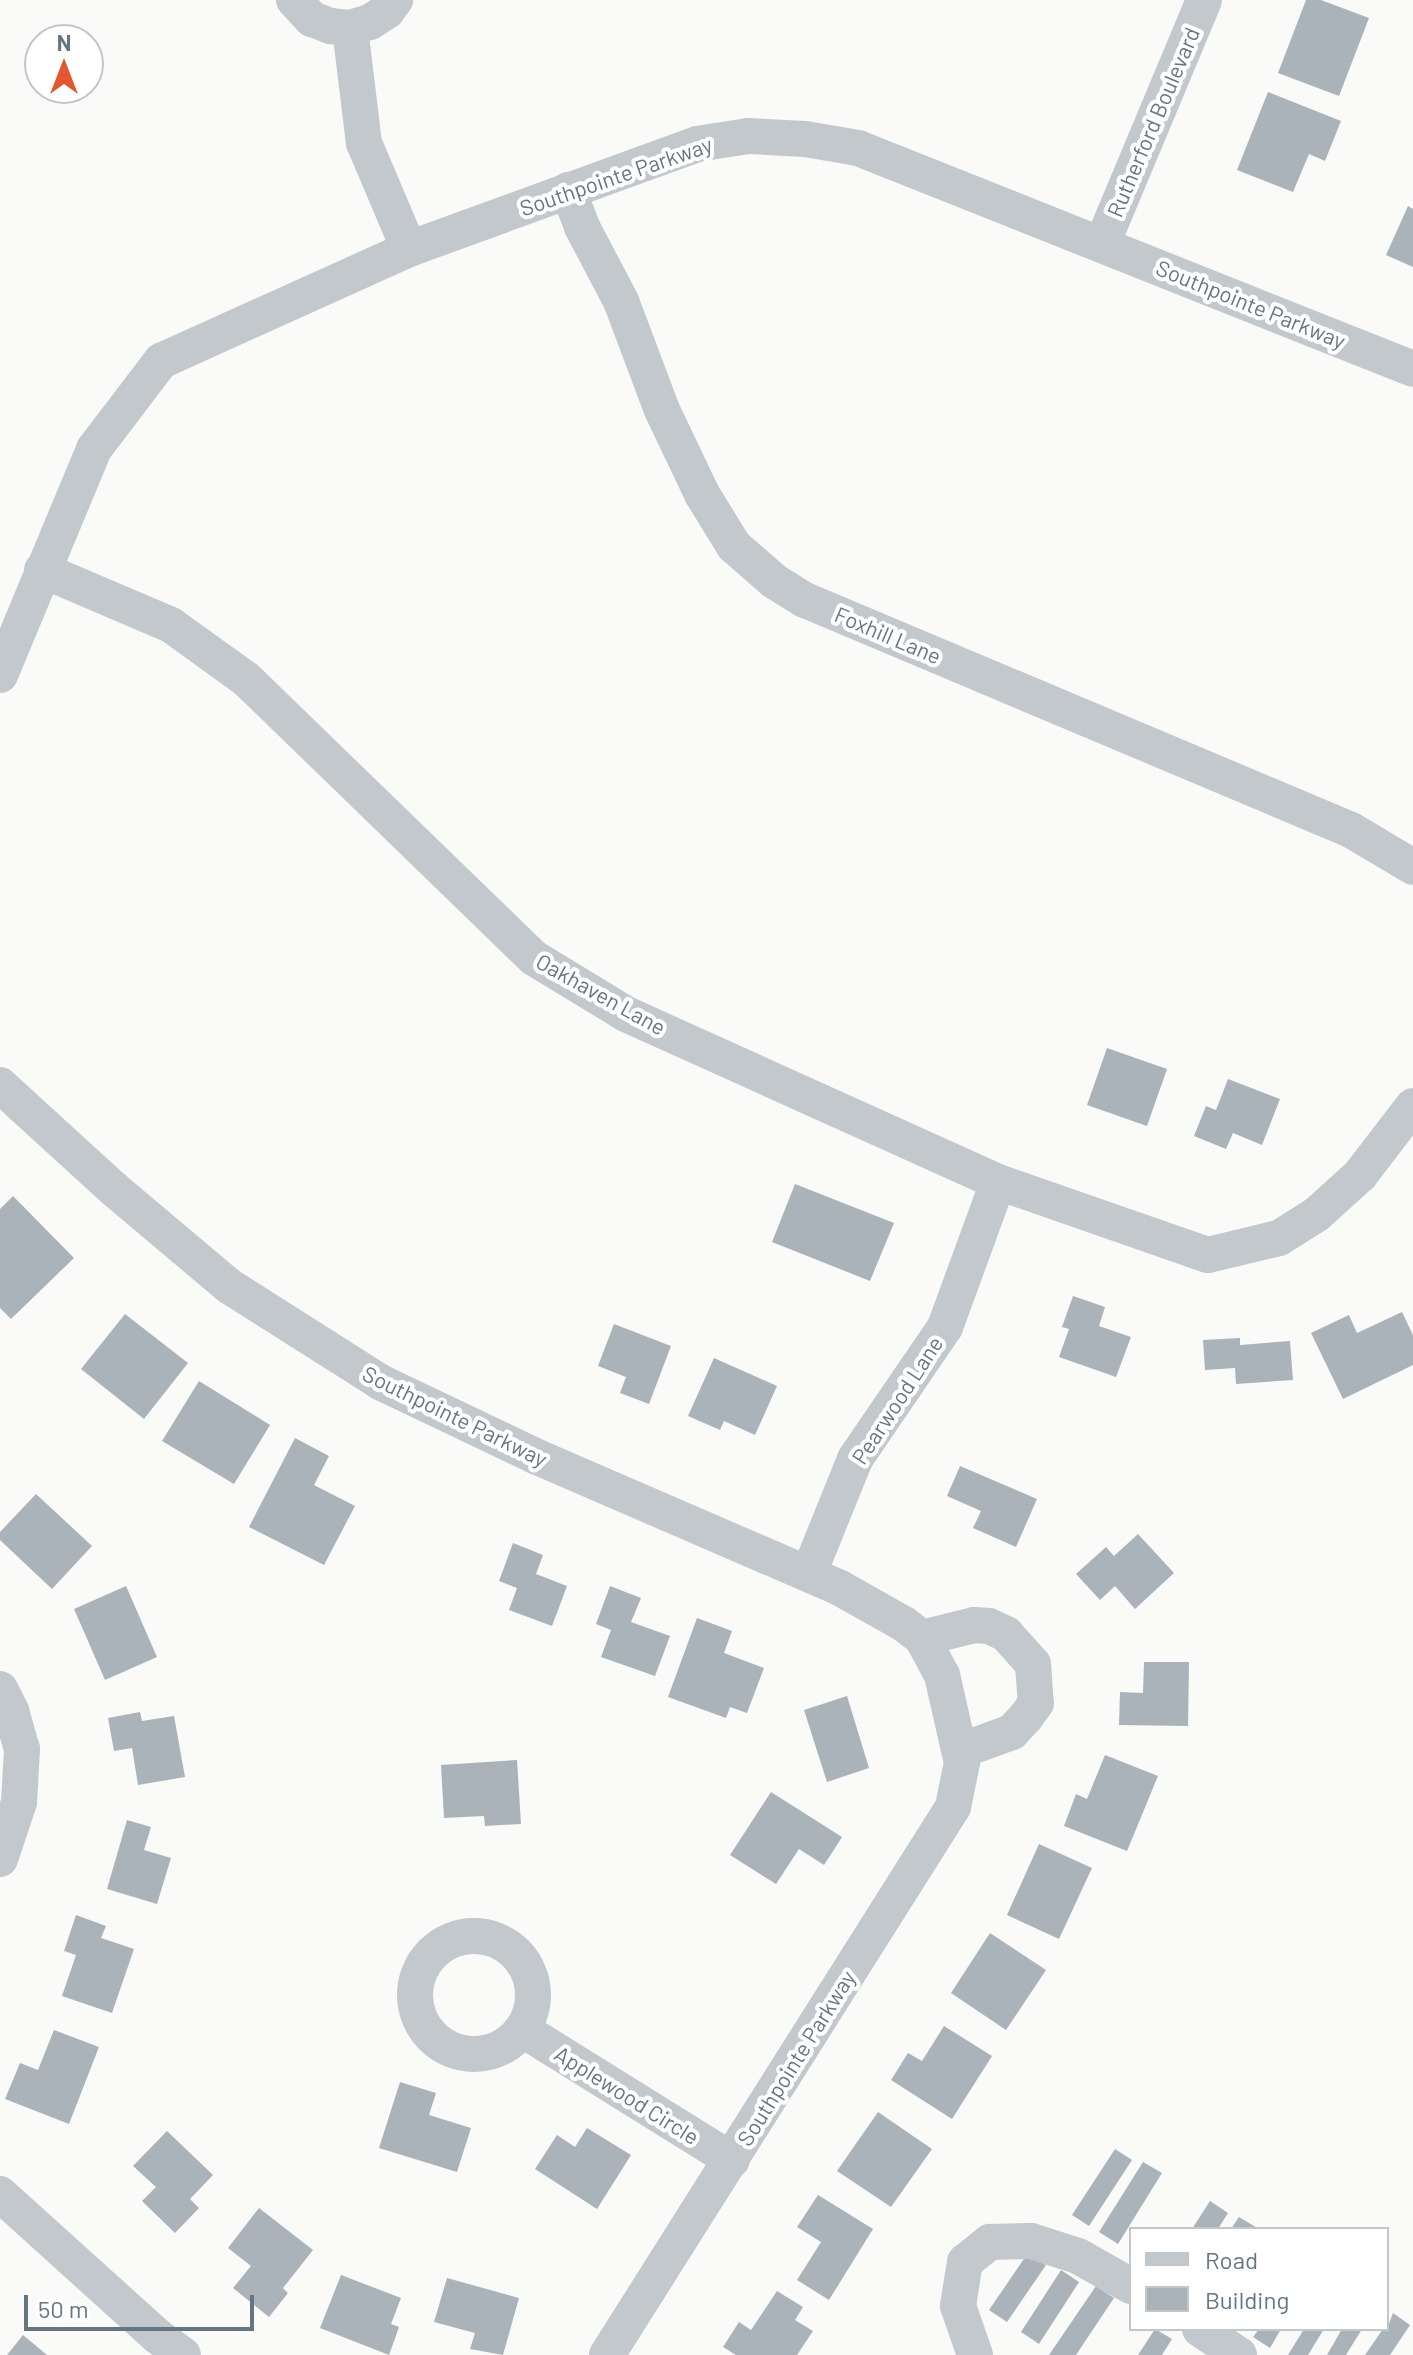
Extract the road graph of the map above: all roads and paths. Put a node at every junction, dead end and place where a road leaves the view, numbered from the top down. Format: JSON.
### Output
{"nodes":[{"id":1,"x":294,"y":0,"type":"edge"},
{"id":2,"x":395,"y":0,"type":"edge"},
{"id":3,"x":1204,"y":0,"type":"edge"},
{"id":4,"x":350,"y":28,"type":"junction"},
{"id":5,"x":568,"y":190,"type":"junction"},
{"id":6,"x":1102,"y":244,"type":"junction"},
{"id":7,"x":409,"y":249,"type":"junction"},
{"id":8,"x":1413,"y":369,"type":"edge"},
{"id":9,"x":42,"y":570,"type":"junction"},
{"id":10,"x":0,"y":675,"type":"edge"},
{"id":11,"x":1413,"y":867,"type":"edge"},
{"id":12,"x":0,"y":1085,"type":"edge"},
{"id":13,"x":1413,"y":1106,"type":"edge"},
{"id":14,"x":998,"y":1182,"type":"junction"},
{"id":15,"x":809,"y":1573,"type":"junction"},
{"id":16,"x":922,"y":1638,"type":"junction"},
{"id":17,"x":0,"y":1689,"type":"edge"},
{"id":18,"x":960,"y":1751,"type":"junction"},
{"id":19,"x":0,"y":1859,"type":"edge"},
{"id":20,"x":523,"y":2030,"type":"dead end"},
{"id":21,"x":732,"y":2160,"type":"junction"},
{"id":22,"x":0,"y":2194,"type":"edge"},
{"id":23,"x":1129,"y":2285,"type":"edge"},
{"id":24,"x":1203,"y":2331,"type":"edge"},
{"id":25,"x":183,"y":2355,"type":"edge"},
{"id":26,"x":607,"y":2355,"type":"edge"},
{"id":27,"x":975,"y":2355,"type":"edge"},
{"id":28,"x":1239,"y":2355,"type":"edge"}],
"edges":[{"from":1,"to":4,"type":"street"},
{"from":2,"to":4,"type":"street"},
{"from":3,"to":6,"type":"street","name":"Rutherford Boulevard"},
{"from":4,"to":7,"type":"street"},
{"from":5,"to":6,"type":"street","name":"Southpointe Parkway"},
{"from":5,"to":7,"type":"street","name":"Southpointe Parkway"},
{"from":5,"to":11,"type":"street","name":"Foxhill Lane"},
{"from":6,"to":8,"type":"street","name":"Southpointe Parkway"},
{"from":7,"to":9,"type":"street","name":"Southpointe Parkway"},
{"from":9,"to":10,"type":"street","name":"Southpointe Parkway"},
{"from":9,"to":14,"type":"street","name":"Oakhaven Lane"},
{"from":12,"to":15,"type":"street","name":"Southpointe Parkway"},
{"from":13,"to":14,"type":"street","name":"Oakhaven Lane"},
{"from":14,"to":15,"type":"street","name":"Pearwood Lane"},
{"from":15,"to":16,"type":"street","name":"Southpointe Parkway"},
{"from":16,"to":18,"type":"street","name":"Southpointe Parkway"},
{"from":16,"to":18,"type":"street"},
{"from":17,"to":19,"type":"street"},
{"from":18,"to":21,"type":"street","name":"Southpointe Parkway"},
{"from":20,"to":21,"type":"street","name":"Applewood Circle"},
{"from":21,"to":26,"type":"street","name":"Southpointe Parkway"},
{"from":22,"to":25,"type":"street"},
{"from":23,"to":27,"type":"street"},
{"from":24,"to":28,"type":"street"}]}
